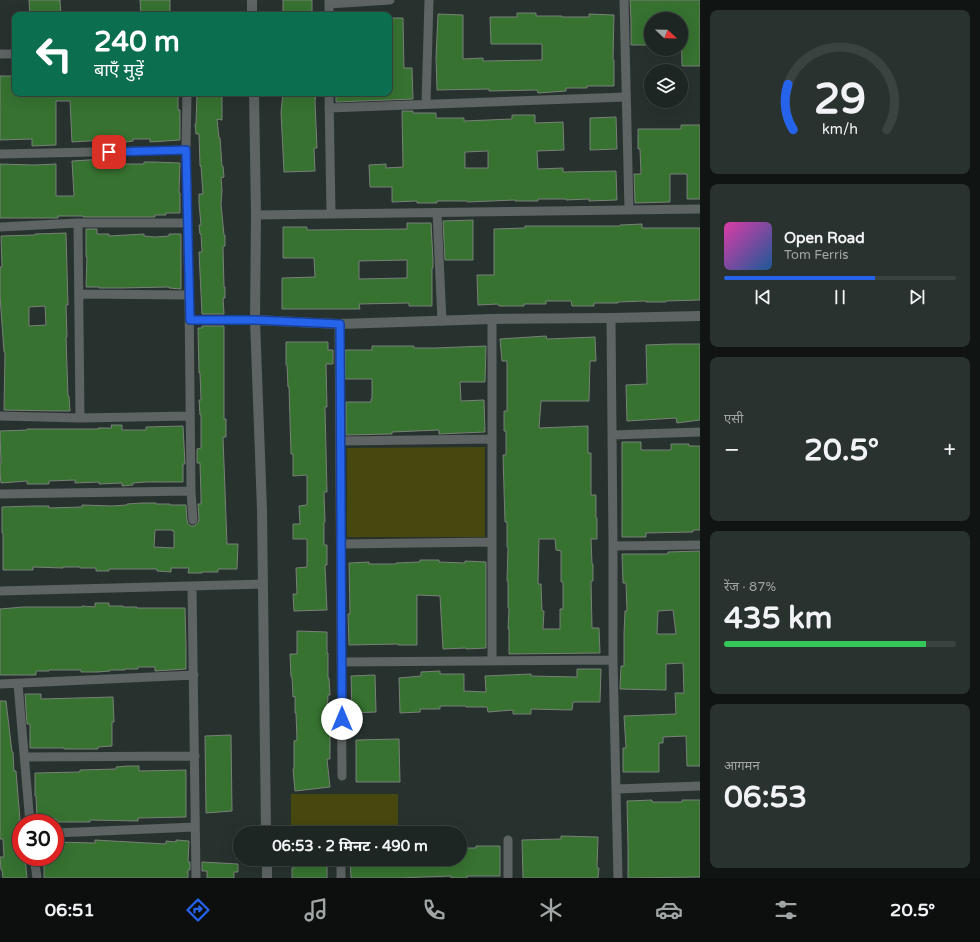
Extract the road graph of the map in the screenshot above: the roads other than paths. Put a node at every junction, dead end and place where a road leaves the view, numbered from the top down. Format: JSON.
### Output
{"nodes":[{"id":1,"x":252,"y":0,"type":"edge"},
{"id":2,"x":390,"y":0,"type":"edge"},
{"id":3,"x":429,"y":0,"type":"edge"},
{"id":4,"x":624,"y":0,"type":"edge"},
{"id":5,"x":329,"y":2,"type":"edge"},
{"id":6,"x":252,"y":12,"type":"edge"},
{"id":7,"x":0,"y":54,"type":"edge"},
{"id":8,"x":12,"y":54,"type":"edge"},
{"id":9,"x":187,"y":96,"type":"edge"},
{"id":10,"x":254,"y":96,"type":"edge"},
{"id":11,"x":329,"y":96,"type":"edge"},
{"id":12,"x":626,"y":97,"type":"junction"},
{"id":13,"x":426,"y":104,"type":"junction"},
{"id":14,"x":329,"y":108,"type":"junction"},
{"id":15,"x":186,"y":150,"type":"junction"},
{"id":16,"x":0,"y":154,"type":"edge"},
{"id":17,"x":700,"y":209,"type":"edge"},
{"id":18,"x":629,"y":210,"type":"junction"},
{"id":19,"x":437,"y":213,"type":"junction"},
{"id":20,"x":331,"y":214,"type":"junction"},
{"id":21,"x":256,"y":215,"type":"junction"},
{"id":22,"x":188,"y":222,"type":"junction"},
{"id":23,"x":78,"y":223,"type":"junction"},
{"id":24,"x":0,"y":228,"type":"edge"},
{"id":25,"x":79,"y":294,"type":"junction"},
{"id":26,"x":189,"y":295,"type":"junction"},
{"id":27,"x":700,"y":316,"type":"edge"},
{"id":28,"x":611,"y":318,"type":"junction"},
{"id":29,"x":492,"y":319,"type":"junction"},
{"id":30,"x":190,"y":320,"type":"junction"},
{"id":31,"x":255,"y":320,"type":"junction"},
{"id":32,"x":442,"y":321,"type":"junction"},
{"id":33,"x":340,"y":324,"type":"junction"},
{"id":34,"x":0,"y":416,"type":"edge"},
{"id":35,"x":190,"y":416,"type":"junction"},
{"id":36,"x":80,"y":418,"type":"junction"},
{"id":37,"x":700,"y":432,"type":"edge"},
{"id":38,"x":612,"y":435,"type":"junction"},
{"id":39,"x":492,"y":439,"type":"junction"},
{"id":40,"x":340,"y":441,"type":"junction"},
{"id":41,"x":191,"y":491,"type":"junction"},
{"id":42,"x":0,"y":494,"type":"edge"},
{"id":43,"x":193,"y":520,"type":"dead end"},
{"id":44,"x":492,"y":542,"type":"junction"},
{"id":45,"x":341,"y":544,"type":"junction"},
{"id":46,"x":700,"y":545,"type":"edge"},
{"id":47,"x":613,"y":546,"type":"junction"},
{"id":48,"x":262,"y":584,"type":"junction"},
{"id":49,"x":192,"y":586,"type":"junction"},
{"id":50,"x":0,"y":591,"type":"edge"},
{"id":51,"x":613,"y":660,"type":"junction"},
{"id":52,"x":492,"y":661,"type":"junction"},
{"id":53,"x":341,"y":662,"type":"junction"},
{"id":54,"x":194,"y":675,"type":"junction"},
{"id":55,"x":0,"y":684,"type":"edge"},
{"id":56,"x":18,"y":684,"type":"junction"},
{"id":57,"x":195,"y":756,"type":"junction"},
{"id":58,"x":25,"y":757,"type":"junction"},
{"id":59,"x":342,"y":776,"type":"dead end"},
{"id":60,"x":700,"y":786,"type":"edge"},
{"id":61,"x":616,"y":789,"type":"junction"},
{"id":62,"x":29,"y":814,"type":"edge"},
{"id":63,"x":266,"y":826,"type":"edge"},
{"id":64,"x":195,"y":827,"type":"junction"},
{"id":65,"x":64,"y":833,"type":"edge"},
{"id":66,"x":508,"y":840,"type":"dead end"},
{"id":67,"x":35,"y":866,"type":"edge"},
{"id":68,"x":266,"y":866,"type":"edge"},
{"id":69,"x":341,"y":866,"type":"edge"},
{"id":70,"x":37,"y":878,"type":"edge"},
{"id":71,"x":196,"y":878,"type":"edge"},
{"id":72,"x":267,"y":878,"type":"edge"},
{"id":73,"x":341,"y":878,"type":"edge"},
{"id":74,"x":508,"y":878,"type":"edge"},
{"id":75,"x":618,"y":878,"type":"edge"}],
"edges":[{"from":1,"to":6,"type":"street"},
{"from":2,"to":5,"type":"street"},
{"from":3,"to":13,"type":"street"},
{"from":4,"to":12,"type":"street"},
{"from":7,"to":8,"type":"street"},
{"from":9,"to":15,"type":"street"},
{"from":10,"to":21,"type":"street"},
{"from":11,"to":14,"type":"street"},
{"from":12,"to":13,"type":"street"},
{"from":12,"to":18,"type":"street"},
{"from":13,"to":14,"type":"street"},
{"from":14,"to":20,"type":"street"},
{"from":15,"to":16,"type":"street"},
{"from":15,"to":22,"type":"street"},
{"from":17,"to":18,"type":"street"},
{"from":18,"to":19,"type":"street"},
{"from":19,"to":20,"type":"street"},
{"from":19,"to":32,"type":"street"},
{"from":20,"to":21,"type":"street"},
{"from":21,"to":31,"type":"street"},
{"from":22,"to":23,"type":"street"},
{"from":22,"to":26,"type":"street"},
{"from":23,"to":24,"type":"street"},
{"from":23,"to":25,"type":"street"},
{"from":25,"to":26,"type":"street"},
{"from":25,"to":36,"type":"street"},
{"from":26,"to":30,"type":"street"},
{"from":27,"to":28,"type":"street"},
{"from":28,"to":29,"type":"street"},
{"from":28,"to":38,"type":"street"},
{"from":29,"to":32,"type":"street"},
{"from":29,"to":39,"type":"street"},
{"from":30,"to":31,"type":"street"},
{"from":30,"to":35,"type":"street"},
{"from":31,"to":33,"type":"street"},
{"from":31,"to":48,"type":"street"},
{"from":32,"to":33,"type":"street"},
{"from":33,"to":40,"type":"street"},
{"from":34,"to":36,"type":"street"},
{"from":35,"to":36,"type":"street"},
{"from":35,"to":41,"type":"street"},
{"from":37,"to":38,"type":"street"},
{"from":38,"to":47,"type":"street"},
{"from":39,"to":40,"type":"street"},
{"from":39,"to":44,"type":"street"},
{"from":40,"to":45,"type":"street"},
{"from":41,"to":42,"type":"street"},
{"from":41,"to":43,"type":"street"},
{"from":44,"to":45,"type":"street"},
{"from":44,"to":52,"type":"street"},
{"from":45,"to":53,"type":"street"},
{"from":46,"to":47,"type":"street"},
{"from":47,"to":51,"type":"street"},
{"from":48,"to":49,"type":"street"},
{"from":48,"to":63,"type":"street"},
{"from":49,"to":50,"type":"street"},
{"from":49,"to":54,"type":"street"},
{"from":51,"to":52,"type":"street"},
{"from":51,"to":61,"type":"street"},
{"from":52,"to":53,"type":"street"},
{"from":53,"to":59,"type":"street"},
{"from":54,"to":56,"type":"street"},
{"from":54,"to":57,"type":"street"},
{"from":55,"to":56,"type":"street"},
{"from":56,"to":58,"type":"street"},
{"from":57,"to":58,"type":"street"},
{"from":57,"to":64,"type":"street"},
{"from":58,"to":62,"type":"street"},
{"from":60,"to":61,"type":"street"},
{"from":61,"to":75,"type":"street"},
{"from":64,"to":65,"type":"street"},
{"from":64,"to":71,"type":"street"},
{"from":66,"to":74,"type":"street"},
{"from":67,"to":70,"type":"street"},
{"from":68,"to":72,"type":"street"},
{"from":69,"to":73,"type":"street"}]}
